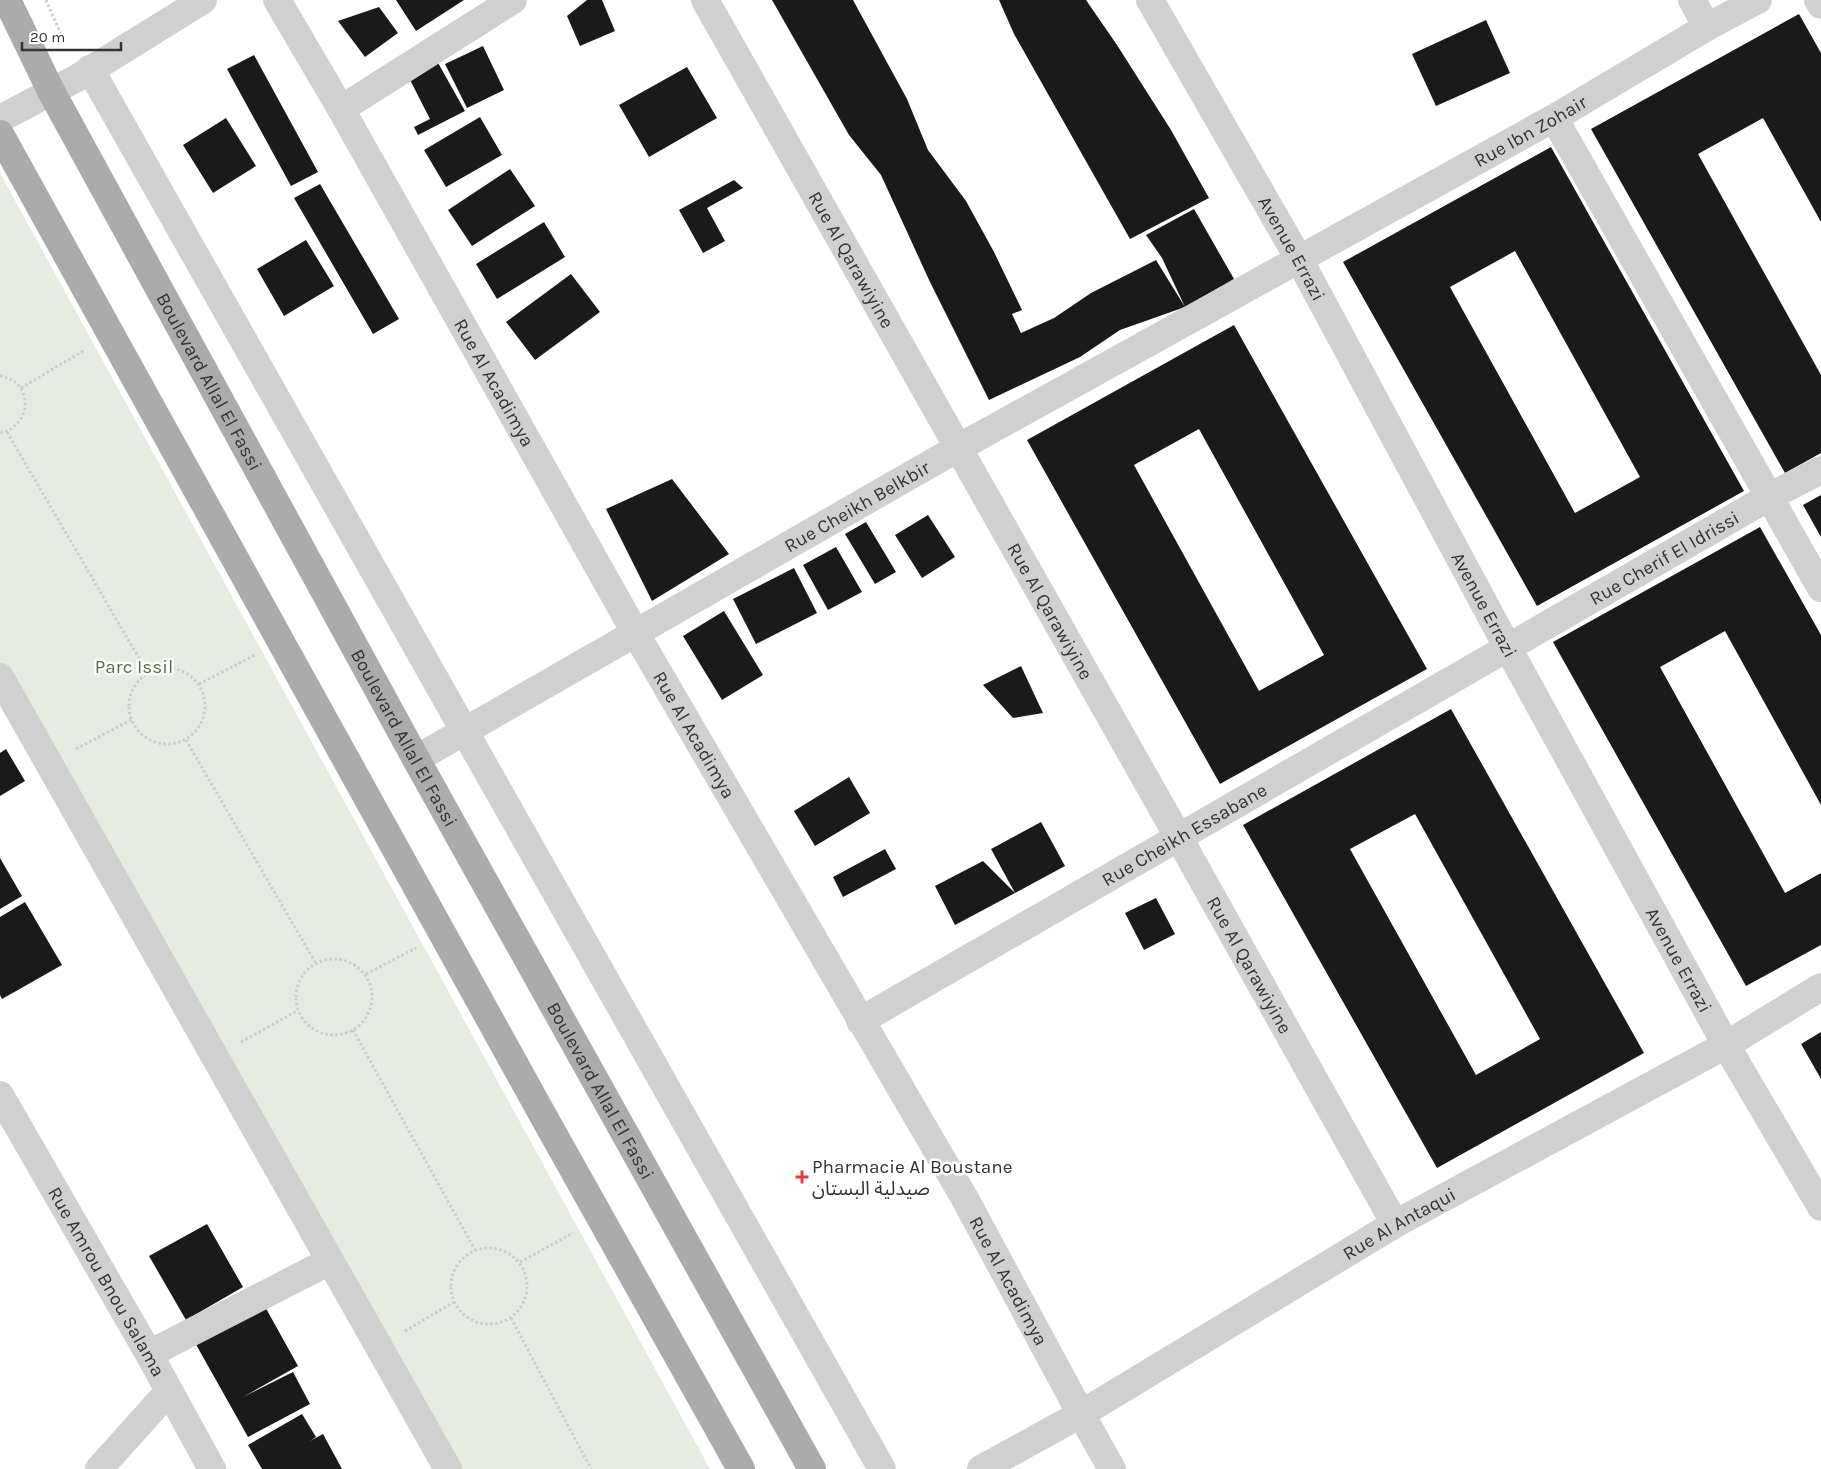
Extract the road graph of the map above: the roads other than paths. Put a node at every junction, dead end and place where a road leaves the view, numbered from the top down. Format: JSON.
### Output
{"nodes":[{"id":1,"x":7,"y":0,"type":"edge"},
{"id":2,"x":203,"y":0,"type":"edge"},
{"id":3,"x":277,"y":0,"type":"edge"},
{"id":4,"x":513,"y":0,"type":"edge"},
{"id":5,"x":705,"y":0,"type":"edge"},
{"id":6,"x":1692,"y":0,"type":"edge"},
{"id":7,"x":1758,"y":0,"type":"edge"},
{"id":8,"x":1818,"y":0,"type":"edge"},
{"id":9,"x":1158,"y":3,"type":"edge"},
{"id":10,"x":1821,"y":5,"type":"edge"},
{"id":11,"x":1707,"y":27,"type":"junction"},
{"id":12,"x":90,"y":69,"type":"junction"},
{"id":13,"x":51,"y":91,"type":"junction"},
{"id":14,"x":341,"y":109,"type":"junction"},
{"id":15,"x":1554,"y":118,"type":"junction"},
{"id":16,"x":0,"y":119,"type":"edge"},
{"id":17,"x":0,"y":134,"type":"edge"},
{"id":18,"x":1299,"y":259,"type":"junction"},
{"id":19,"x":958,"y":448,"type":"junction"},
{"id":20,"x":1821,"y":470,"type":"edge"},
{"id":21,"x":1769,"y":497,"type":"junction"},
{"id":22,"x":1821,"y":588,"type":"edge"},
{"id":23,"x":636,"y":634,"type":"junction"},
{"id":24,"x":1508,"y":648,"type":"junction"},
{"id":25,"x":0,"y":676,"type":"edge"},
{"id":26,"x":465,"y":731,"type":"junction"},
{"id":27,"x":416,"y":759,"type":"junction"},
{"id":28,"x":1179,"y":838,"type":"junction"},
{"id":29,"x":1821,"y":987,"type":"edge"},
{"id":30,"x":860,"y":1021,"type":"junction"},
{"id":31,"x":1726,"y":1046,"type":"junction"},
{"id":32,"x":0,"y":1095,"type":"edge"},
{"id":33,"x":1821,"y":1207,"type":"edge"},
{"id":34,"x":1395,"y":1224,"type":"junction"},
{"id":35,"x":330,"y":1261,"type":"junction"},
{"id":36,"x":149,"y":1354,"type":"junction"},
{"id":37,"x":169,"y":1391,"type":"junction"},
{"id":38,"x":1081,"y":1414,"type":"junction"},
{"id":39,"x":98,"y":1469,"type":"edge"},
{"id":40,"x":212,"y":1469,"type":"edge"},
{"id":41,"x":448,"y":1469,"type":"edge"},
{"id":42,"x":741,"y":1469,"type":"edge"},
{"id":43,"x":812,"y":1469,"type":"edge"},
{"id":44,"x":882,"y":1469,"type":"edge"},
{"id":45,"x":981,"y":1469,"type":"edge"},
{"id":46,"x":1112,"y":1469,"type":"edge"}],
"edges":[{"from":1,"to":13,"type":"main road","name":"Boulevard Allal El Fassi"},
{"from":2,"to":12,"type":"street"},
{"from":3,"to":14,"type":"street","name":"Rue Al Acadimya"},
{"from":4,"to":14,"type":"street"},
{"from":5,"to":19,"type":"street","name":"Rue Al Qarawiyine"},
{"from":6,"to":11,"type":"street"},
{"from":7,"to":11,"type":"street","name":"Rue Ibn Zohair"},
{"from":8,"to":10,"type":"street"},
{"from":9,"to":18,"type":"street","name":"Avenue Errazi"},
{"from":11,"to":15,"type":"street","name":"Rue Ibn Zohair"},
{"from":12,"to":13,"type":"street"},
{"from":12,"to":26,"type":"street"},
{"from":13,"to":16,"type":"street"},
{"from":13,"to":27,"type":"main road","name":"Boulevard Allal El Fassi"},
{"from":14,"to":23,"type":"street","name":"Rue Al Acadimya"},
{"from":15,"to":18,"type":"street","name":"Rue Ibn Zohair"},
{"from":15,"to":21,"type":"street"},
{"from":17,"to":42,"type":"main road"},
{"from":18,"to":19,"type":"street","name":"Rue Cheikh Belkbir"},
{"from":18,"to":24,"type":"street","name":"Avenue Errazi"},
{"from":19,"to":23,"type":"street","name":"Rue Cheikh Belkbir"},
{"from":19,"to":28,"type":"street","name":"Rue Al Qarawiyine"},
{"from":20,"to":21,"type":"street","name":"Rue Cherif El Idrissi"},
{"from":21,"to":22,"type":"street"},
{"from":21,"to":24,"type":"street","name":"Rue Cherif El Idrissi"},
{"from":23,"to":26,"type":"street","name":"Rue Cheikh Belkbir"},
{"from":23,"to":30,"type":"street","name":"Rue Al Acadimya"},
{"from":24,"to":28,"type":"street","name":"Rue Cheikh Essabane"},
{"from":24,"to":31,"type":"street","name":"Avenue Errazi"},
{"from":25,"to":35,"type":"street"},
{"from":26,"to":27,"type":"street","name":"Rue Cheikh Belkbir"},
{"from":26,"to":44,"type":"street"},
{"from":27,"to":43,"type":"main road","name":"Boulevard Allal El Fassi"},
{"from":28,"to":30,"type":"street","name":"Rue Cheikh Essabane"},
{"from":28,"to":34,"type":"street","name":"Rue Al Qarawiyine"},
{"from":29,"to":31,"type":"street","name":"Rue Al Antaqui"},
{"from":30,"to":38,"type":"street","name":"Rue Al Acadimya"},
{"from":31,"to":33,"type":"street","name":"Avenue Errazi"},
{"from":31,"to":34,"type":"street","name":"Rue Al Antaqui"},
{"from":32,"to":36,"type":"street","name":"Rue Amrou Bnou Salama"},
{"from":34,"to":38,"type":"street","name":"Rue Al Antaqui"},
{"from":35,"to":36,"type":"street"},
{"from":35,"to":41,"type":"street"},
{"from":36,"to":37,"type":"street","name":"Rue Amrou Bnou Salama"},
{"from":37,"to":39,"type":"street"},
{"from":37,"to":40,"type":"street","name":"Rue Amrou Bnou Salama"},
{"from":38,"to":45,"type":"street","name":"Rue Al Antaqui"},
{"from":38,"to":46,"type":"street","name":"Rue Al Acadimya"}]}
